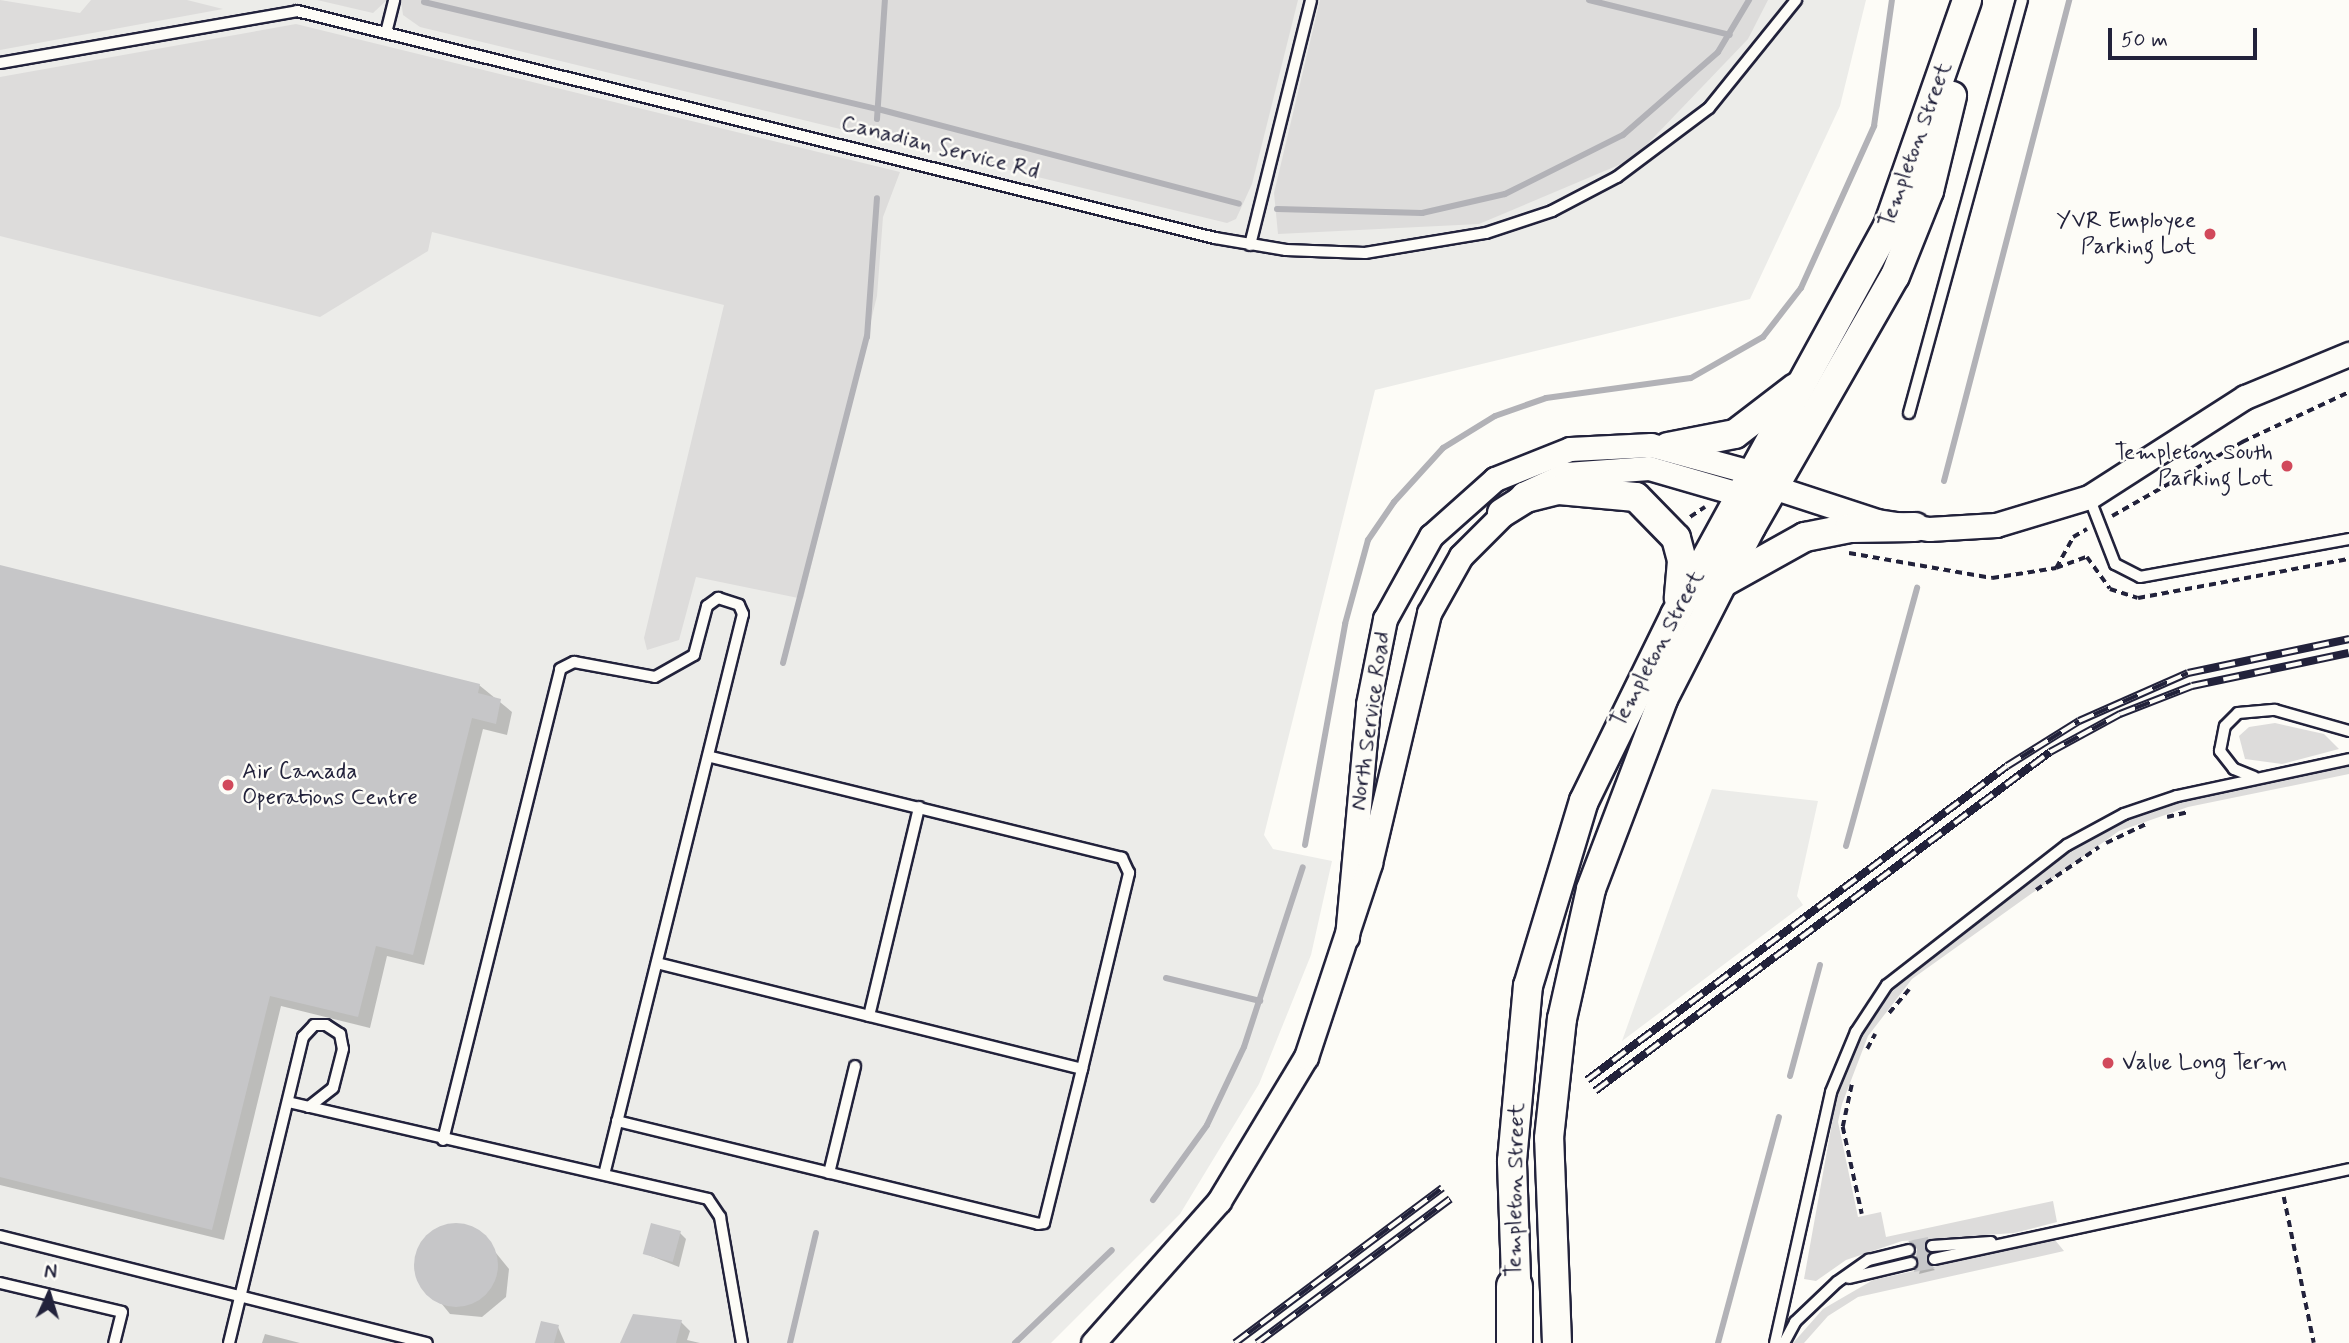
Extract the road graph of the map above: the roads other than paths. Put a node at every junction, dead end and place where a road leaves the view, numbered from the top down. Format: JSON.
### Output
{"nodes":[{"id":1,"x":394,"y":0,"type":"edge"},
{"id":2,"x":1311,"y":0,"type":"edge"},
{"id":3,"x":1796,"y":0,"type":"edge"},
{"id":4,"x":1969,"y":0,"type":"edge"},
{"id":5,"x":2022,"y":0,"type":"edge"},
{"id":6,"x":386,"y":33,"type":"junction"},
{"id":7,"x":0,"y":63,"type":"edge"},
{"id":8,"x":1250,"y":245,"type":"junction"},
{"id":9,"x":1829,"y":341,"type":"junction"},
{"id":10,"x":2349,"y":354,"type":"edge"},
{"id":11,"x":1909,"y":412,"type":"dead end"},
{"id":12,"x":1668,"y":447,"type":"junction"},
{"id":13,"x":1757,"y":485,"type":"junction"},
{"id":14,"x":2089,"y":497,"type":"junction"},
{"id":15,"x":1502,"y":513,"type":"junction"},
{"id":16,"x":1915,"y":527,"type":"junction"},
{"id":17,"x":2349,"y":539,"type":"edge"},
{"id":18,"x":1724,"y":582,"type":"junction"},
{"id":19,"x":1675,"y":615,"type":"junction"},
{"id":20,"x":2349,"y":731,"type":"edge"},
{"id":21,"x":708,"y":756,"type":"junction"},
{"id":22,"x":2349,"y":760,"type":"edge"},
{"id":23,"x":2260,"y":777,"type":"junction"},
{"id":24,"x":919,"y":807,"type":"junction"},
{"id":25,"x":1347,"y":937,"type":"junction"},
{"id":26,"x":657,"y":963,"type":"junction"},
{"id":27,"x":869,"y":1016,"type":"junction"},
{"id":28,"x":855,"y":1066,"type":"dead end"},
{"id":29,"x":1082,"y":1069,"type":"junction"},
{"id":30,"x":288,"y":1102,"type":"junction"},
{"id":31,"x":309,"y":1107,"type":"junction"},
{"id":32,"x":617,"y":1121,"type":"junction"},
{"id":33,"x":443,"y":1140,"type":"junction"},
{"id":34,"x":2349,"y":1168,"type":"edge"},
{"id":35,"x":605,"y":1171,"type":"junction"},
{"id":36,"x":829,"y":1173,"type":"junction"},
{"id":37,"x":0,"y":1236,"type":"edge"},
{"id":38,"x":2004,"y":1242,"type":"junction"},
{"id":39,"x":1932,"y":1245,"type":"dead end"},
{"id":40,"x":1909,"y":1251,"type":"dead end"},
{"id":41,"x":1934,"y":1259,"type":"dead end"},
{"id":42,"x":1911,"y":1263,"type":"dead end"},
{"id":43,"x":1837,"y":1282,"type":"junction"},
{"id":44,"x":0,"y":1283,"type":"edge"},
{"id":45,"x":1514,"y":1286,"type":"junction"},
{"id":46,"x":240,"y":1295,"type":"junction"},
{"id":47,"x":114,"y":1343,"type":"edge"},
{"id":48,"x":229,"y":1343,"type":"edge"},
{"id":49,"x":427,"y":1343,"type":"edge"},
{"id":50,"x":742,"y":1343,"type":"edge"},
{"id":51,"x":1093,"y":1343,"type":"edge"},
{"id":52,"x":1514,"y":1343,"type":"edge"},
{"id":53,"x":1523,"y":1343,"type":"edge"},
{"id":54,"x":1557,"y":1343,"type":"edge"},
{"id":55,"x":1775,"y":1343,"type":"edge"},
{"id":56,"x":1784,"y":1343,"type":"edge"}],
"edges":[{"from":1,"to":6,"type":"lane"},
{"from":2,"to":8,"type":"lane"},
{"from":3,"to":8,"type":"lane","name":"Canadian Service Rd"},
{"from":4,"to":9,"type":"street","name":"Templeton Street"},
{"from":4,"to":13,"type":"street","name":"Templeton Street"},
{"from":5,"to":11,"type":"lane"},
{"from":6,"to":7,"type":"lane","name":"Canadian Service Rd"},
{"from":6,"to":8,"type":"lane","name":"Canadian Service Rd"},
{"from":9,"to":12,"type":"street"},
{"from":9,"to":13,"type":"street","name":"Templeton Street"},
{"from":10,"to":14,"type":"street"},
{"from":12,"to":13,"type":"street","name":"North Service Road"},
{"from":12,"to":25,"type":"street","name":"North Service Road"},
{"from":13,"to":15,"type":"street","name":"North Service Road"},
{"from":13,"to":16,"type":"street"},
{"from":13,"to":18,"type":"street","name":"Templeton Street"},
{"from":13,"to":19,"type":"street","name":"Templeton Street"},
{"from":14,"to":16,"type":"street"},
{"from":14,"to":17,"type":"lane"},
{"from":15,"to":19,"type":"street"},
{"from":15,"to":25,"type":"street","name":"North Service Road"},
{"from":16,"to":18,"type":"street"},
{"from":18,"to":54,"type":"street","name":"Templeton Street"},
{"from":19,"to":45,"type":"street","name":"Templeton Street"},
{"from":20,"to":23,"type":"lane"},
{"from":21,"to":24,"type":"lane"},
{"from":21,"to":26,"type":"lane"},
{"from":21,"to":33,"type":"lane"},
{"from":22,"to":23,"type":"lane"},
{"from":23,"to":55,"type":"lane"},
{"from":24,"to":27,"type":"lane"},
{"from":24,"to":29,"type":"lane"},
{"from":25,"to":51,"type":"street","name":"North Service Road"},
{"from":26,"to":27,"type":"lane"},
{"from":26,"to":32,"type":"lane"},
{"from":27,"to":29,"type":"lane"},
{"from":28,"to":36,"type":"lane"},
{"from":29,"to":36,"type":"lane"},
{"from":30,"to":31,"type":"lane"},
{"from":30,"to":31,"type":"lane"},
{"from":30,"to":46,"type":"lane"},
{"from":31,"to":33,"type":"lane"},
{"from":32,"to":35,"type":"lane"},
{"from":32,"to":36,"type":"lane"},
{"from":33,"to":35,"type":"lane"},
{"from":34,"to":38,"type":"lane"},
{"from":35,"to":50,"type":"lane"},
{"from":37,"to":46,"type":"lane"},
{"from":38,"to":39,"type":"lane"},
{"from":38,"to":41,"type":"lane"},
{"from":40,"to":43,"type":"lane"},
{"from":42,"to":43,"type":"lane"},
{"from":43,"to":56,"type":"lane"},
{"from":44,"to":47,"type":"lane"},
{"from":45,"to":52,"type":"main road"},
{"from":45,"to":53,"type":"street","name":"Templeton Street"},
{"from":46,"to":48,"type":"lane"},
{"from":46,"to":49,"type":"lane"}]}
